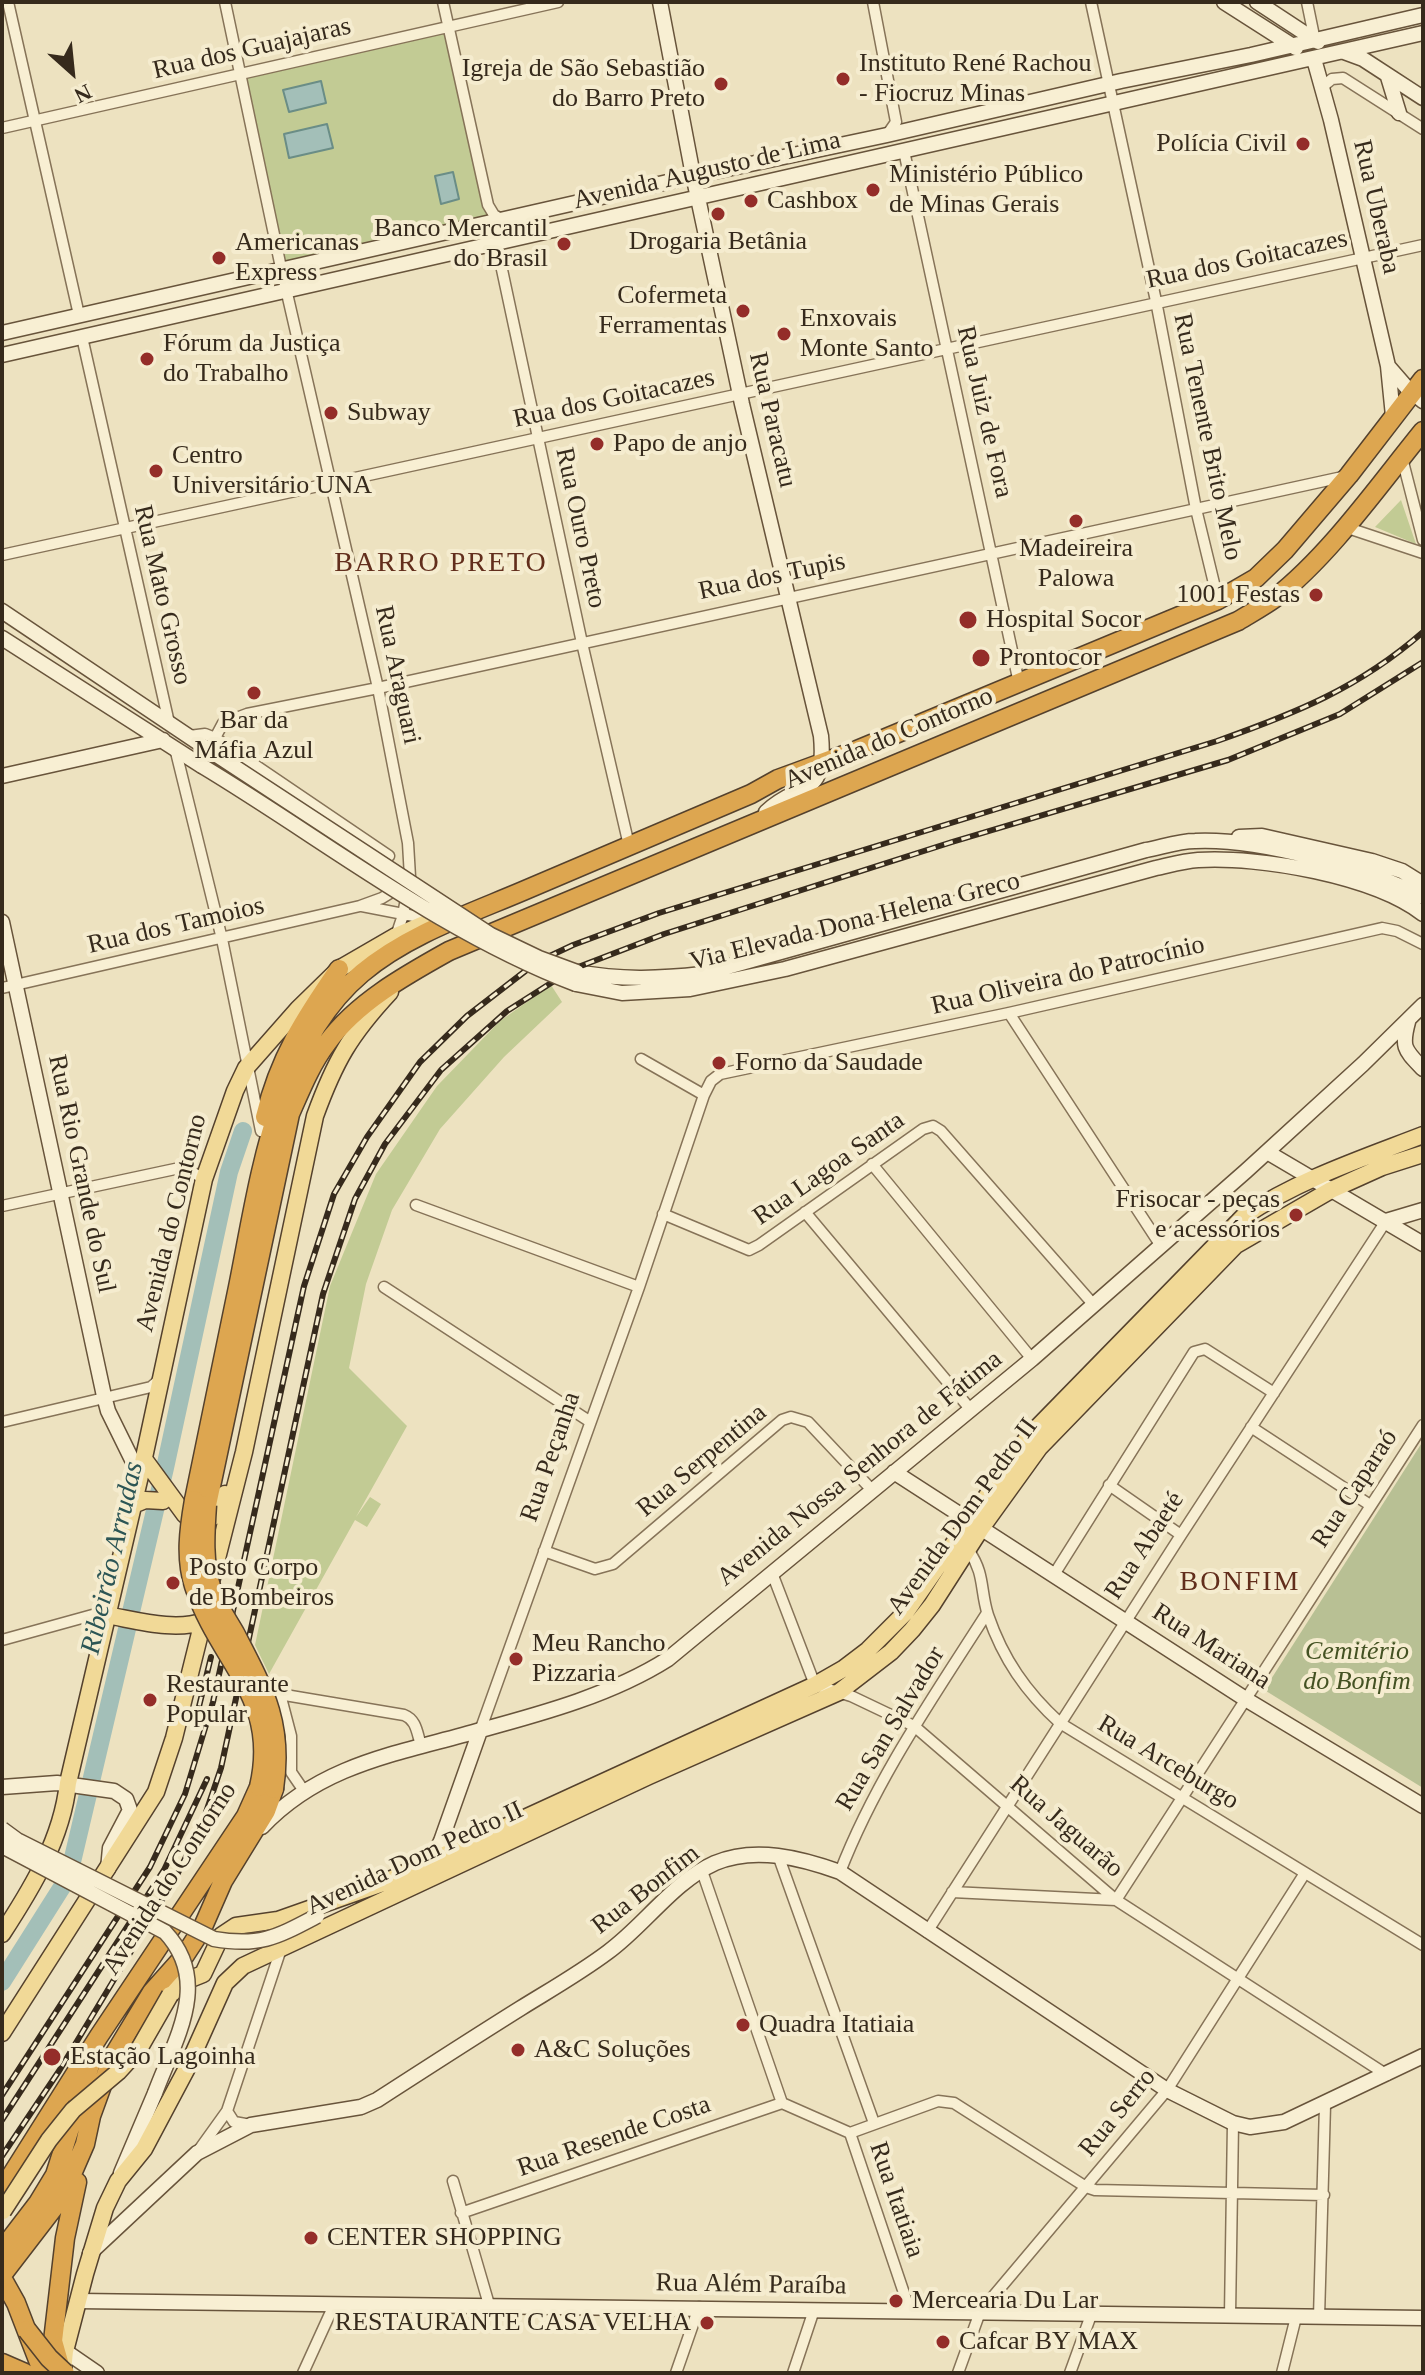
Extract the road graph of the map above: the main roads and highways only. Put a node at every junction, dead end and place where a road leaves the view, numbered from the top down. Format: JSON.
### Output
{"nodes":[{"id":1,"x":660,"y":2,"type":"edge"},
{"id":2,"x":1224,"y":2,"type":"edge"},
{"id":3,"x":1257,"y":2,"type":"edge"},
{"id":4,"x":1423,"y":15,"type":"edge"},
{"id":5,"x":1266,"y":28,"type":"junction"},
{"id":6,"x":1423,"y":33,"type":"edge"},
{"id":7,"x":1315,"y":41,"type":"junction"},
{"id":8,"x":1386,"y":42,"type":"junction"},
{"id":9,"x":1292,"y":46,"type":"junction"},
{"id":10,"x":1345,"y":52,"type":"junction"},
{"id":11,"x":1251,"y":55,"type":"junction"},
{"id":12,"x":1314,"y":59,"type":"junction"},
{"id":13,"x":1374,"y":67,"type":"junction"},
{"id":14,"x":1388,"y":77,"type":"junction"},
{"id":15,"x":1423,"y":98,"type":"edge"},
{"id":16,"x":1399,"y":113,"type":"road end"},
{"id":17,"x":694,"y":176,"type":"junction"},
{"id":18,"x":697,"y":197,"type":"junction"},
{"id":19,"x":2,"y":333,"type":"edge"},
{"id":20,"x":2,"y":355,"type":"edge"},
{"id":21,"x":1388,"y":366,"type":"junction"},
{"id":22,"x":1419,"y":391,"type":"edge"},
{"id":23,"x":1393,"y":416,"type":"junction"},
{"id":24,"x":1423,"y":431,"type":"edge"},
{"id":25,"x":2,"y":611,"type":"edge"},
{"id":26,"x":2,"y":638,"type":"edge"},
{"id":27,"x":173,"y":747,"type":"junction"},
{"id":28,"x":822,"y":763,"type":"junction"},
{"id":29,"x":2,"y":776,"type":"edge"},
{"id":30,"x":778,"y":779,"type":"junction"},
{"id":31,"x":762,"y":820,"type":"junction"},
{"id":32,"x":1194,"y":840,"type":"junction"},
{"id":33,"x":1423,"y":884,"type":"edge"},
{"id":34,"x":1423,"y":897,"type":"edge"},
{"id":35,"x":1423,"y":914,"type":"edge"},
{"id":36,"x":2,"y":922,"type":"edge"},
{"id":37,"x":339,"y":969,"type":"junction"},
{"id":38,"x":405,"y":976,"type":"junction"},
{"id":39,"x":576,"y":978,"type":"junction"},
{"id":40,"x":9,"y":987,"type":"edge"},
{"id":41,"x":1423,"y":1005,"type":"edge"},
{"id":42,"x":1408,"y":1022,"type":"junction"},
{"id":43,"x":1423,"y":1069,"type":"edge"},
{"id":44,"x":1423,"y":1135,"type":"edge"},
{"id":45,"x":1267,"y":1152,"type":"junction"},
{"id":46,"x":1423,"y":1154,"type":"edge"},
{"id":47,"x":261,"y":1171,"type":"junction"},
{"id":48,"x":1310,"y":1178,"type":"junction"},
{"id":49,"x":1331,"y":1190,"type":"junction"},
{"id":50,"x":1423,"y":1210,"type":"edge"},
{"id":51,"x":1386,"y":1221,"type":"junction"},
{"id":52,"x":1423,"y":1244,"type":"edge"},
{"id":53,"x":244,"y":1452,"type":"junction"},
{"id":54,"x":894,"y":1472,"type":"junction"},
{"id":55,"x":162,"y":1493,"type":"junction"},
{"id":56,"x":976,"y":1523,"type":"junction"},
{"id":57,"x":214,"y":1570,"type":"junction"},
{"id":58,"x":105,"y":1616,"type":"junction"},
{"id":59,"x":204,"y":1621,"type":"junction"},
{"id":60,"x":480,"y":1731,"type":"junction"},
{"id":61,"x":75,"y":1785,"type":"junction"},
{"id":62,"x":2,"y":1787,"type":"edge"},
{"id":63,"x":267,"y":1788,"type":"junction"},
{"id":64,"x":1423,"y":1806,"type":"edge"},
{"id":65,"x":2,"y":1829,"type":"edge"},
{"id":66,"x":250,"y":1840,"type":"junction"},
{"id":67,"x":2,"y":1846,"type":"edge"},
{"id":68,"x":432,"y":1860,"type":"junction"},
{"id":69,"x":108,"y":1870,"type":"junction"},
{"id":70,"x":77,"y":1871,"type":"junction"},
{"id":71,"x":383,"y":1883,"type":"junction"},
{"id":72,"x":114,"y":1905,"type":"junction"},
{"id":73,"x":2,"y":1934,"type":"edge"},
{"id":74,"x":2,"y":2033,"type":"edge"},
{"id":75,"x":99,"y":2036,"type":"junction"},
{"id":76,"x":1423,"y":2056,"type":"edge"},
{"id":77,"x":85,"y":2144,"type":"junction"},
{"id":78,"x":118,"y":2181,"type":"junction"},
{"id":79,"x":2,"y":2190,"type":"edge"},
{"id":80,"x":3,"y":2212,"type":"edge"},
{"id":81,"x":2,"y":2250,"type":"edge"},
{"id":82,"x":90,"y":2253,"type":"junction"},
{"id":83,"x":2,"y":2277,"type":"edge"},
{"id":84,"x":78,"y":2301,"type":"junction"},
{"id":85,"x":1423,"y":2318,"type":"edge"},
{"id":86,"x":27,"y":2330,"type":"junction"},
{"id":87,"x":65,"y":2351,"type":"junction"},
{"id":88,"x":2,"y":2363,"type":"edge"},
{"id":89,"x":25,"y":2373,"type":"edge"},
{"id":90,"x":43,"y":2373,"type":"edge"},
{"id":91,"x":63,"y":2373,"type":"edge"},
{"id":92,"x":97,"y":2373,"type":"edge"}],
"edges":[{"from":1,"to":17,"type":"main road","name":"Rua Paracatu"},
{"from":2,"to":5,"type":"main road"},
{"from":3,"to":7,"type":"main road"},
{"from":4,"to":7,"type":"main road","name":"Avenida Augusto de Lima"},
{"from":5,"to":9,"type":"main road"},
{"from":5,"to":11,"type":"main road"},
{"from":6,"to":8,"type":"main road","name":"Avenida Augusto de Lima"},
{"from":7,"to":9,"type":"main road","name":"Avenida Augusto de Lima"},
{"from":7,"to":10,"type":"main road"},
{"from":8,"to":10,"type":"main road","name":"Avenida Augusto de Lima"},
{"from":8,"to":13,"type":"main road"},
{"from":9,"to":11,"type":"main road","name":"Avenida Augusto de Lima"},
{"from":9,"to":12,"type":"main road"},
{"from":10,"to":12,"type":"main road","name":"Avenida Augusto de Lima"},
{"from":10,"to":13,"type":"main road"},
{"from":11,"to":17,"type":"main road","name":"Avenida Augusto de Lima"},
{"from":12,"to":18,"type":"main road","name":"Avenida Augusto de Lima"},
{"from":12,"to":21,"type":"main road","name":"Rua Uberaba"},
{"from":13,"to":14,"type":"main road"},
{"from":14,"to":15,"type":"main road"},
{"from":14,"to":16,"type":"main road"},
{"from":17,"to":18,"type":"main road","name":"Rua Paracatu"},
{"from":17,"to":19,"type":"main road","name":"Avenida Augusto de Lima"},
{"from":18,"to":20,"type":"main road","name":"Avenida Augusto de Lima"},
{"from":18,"to":28,"type":"main road","name":"Rua Paracatu"},
{"from":21,"to":22,"type":"main road","name":"Rua Uberaba"},
{"from":21,"to":23,"type":"main road","name":"Rua Uberaba"},
{"from":22,"to":23,"type":"highway","name":"Avenida do Contorno"},
{"from":23,"to":28,"type":"highway","name":"Avenida do Contorno"},
{"from":24,"to":31,"type":"highway","name":"Avenida do Contorno"},
{"from":25,"to":39,"type":"main road","name":"Via Elevada Dona Helena Greco","bridge":true},
{"from":26,"to":27,"type":"main road","name":"Via Elevada Dona Helena Greco"},
{"from":27,"to":29,"type":"main road"},
{"from":27,"to":39,"type":"main road","name":"Via Elevada Dona Helena Greco","bridge":true},
{"from":28,"to":30,"type":"highway","name":"Avenida do Contorno"},
{"from":28,"to":31,"type":"main road"},
{"from":30,"to":37,"type":"main road","name":"Avenida do Contorno"},
{"from":30,"to":47,"type":"highway","name":"Avenida do Contorno"},
{"from":31,"to":38,"type":"highway","name":"Avenida do Contorno"},
{"from":32,"to":33,"type":"main road"},
{"from":32,"to":34,"type":"main road","name":"Via Elevada Dona Helena Greco"},
{"from":32,"to":39,"type":"main road","name":"Via Elevada Dona Helena Greco"},
{"from":35,"to":39,"type":"main road","name":"Via Elevada Dona Helena Greco"},
{"from":36,"to":40,"type":"main road","name":"Rua Rio Grande do Sul"},
{"from":37,"to":47,"type":"highway"},
{"from":37,"to":55,"type":"main road","name":"Avenida do Contorno"},
{"from":38,"to":53,"type":"main road","name":"Avenida do Contorno"},
{"from":38,"to":55,"type":"highway","name":"Avenida do Contorno"},
{"from":40,"to":55,"type":"main road","name":"Rua Rio Grande do Sul"},
{"from":41,"to":42,"type":"main road","name":"Avenida Nossa Senhora de Fátima"},
{"from":42,"to":43,"type":"main road"},
{"from":42,"to":45,"type":"main road","name":"Avenida Nossa Senhora de Fátima"},
{"from":44,"to":48,"type":"main road","name":"Avenida Dom Pedro II"},
{"from":45,"to":48,"type":"main road"},
{"from":45,"to":54,"type":"main road","name":"Avenida Nossa Senhora de Fátima"},
{"from":46,"to":49,"type":"main road","name":"Avenida Dom Pedro II"},
{"from":47,"to":55,"type":"highway","name":"Avenida do Contorno"},
{"from":48,"to":49,"type":"main road"},
{"from":48,"to":56,"type":"main road","name":"Avenida Dom Pedro II"},
{"from":49,"to":51,"type":"main road"},
{"from":49,"to":56,"type":"main road","name":"Avenida Dom Pedro II"},
{"from":50,"to":51,"type":"main road"},
{"from":51,"to":52,"type":"main road"},
{"from":53,"to":55,"type":"main road"},
{"from":53,"to":57,"type":"main road","name":"Avenida do Contorno"},
{"from":54,"to":56,"type":"main road","name":"Rua Mariana"},
{"from":54,"to":60,"type":"main road","name":"Avenida Nossa Senhora de Fátima"},
{"from":55,"to":57,"type":"main road"},
{"from":55,"to":58,"type":"main road","name":"Avenida do Contorno"},
{"from":55,"to":63,"type":"highway","name":"Avenida do Contorno","bridge":true},
{"from":56,"to":64,"type":"main road","name":"Rua Mariana"},
{"from":56,"to":68,"type":"main road","name":"Avenida Dom Pedro II"},
{"from":56,"to":78,"type":"main road","name":"Avenida Dom Pedro II"},
{"from":57,"to":59,"type":"main road","name":"Avenida do Contorno"},
{"from":58,"to":59,"type":"main road"},
{"from":58,"to":61,"type":"main road","name":"Avenida do Contorno"},
{"from":59,"to":69,"type":"main road","name":"Avenida do Contorno"},
{"from":60,"to":66,"type":"main road","name":"Avenida Nossa Senhora de Fátima"},
{"from":60,"to":68,"type":"main road","name":"Rua Peçanha"},
{"from":61,"to":62,"type":"main road"},
{"from":61,"to":69,"type":"main road"},
{"from":61,"to":73,"type":"main road","name":"Avenida do Contorno"},
{"from":63,"to":66,"type":"highway","name":"Avenida do Contorno"},
{"from":63,"to":75,"type":"highway","name":"Avenida do Contorno"},
{"from":65,"to":70,"type":"main road","bridge":true},
{"from":66,"to":77,"type":"highway","name":"Avenida do Contorno"},
{"from":67,"to":72,"type":"main road","bridge":true},
{"from":68,"to":71,"type":"main road","name":"Avenida Dom Pedro II"},
{"from":69,"to":74,"type":"main road","name":"Avenida do Contorno"},
{"from":70,"to":71,"type":"main road","name":"Avenida Dom Pedro II","bridge":true},
{"from":70,"to":72,"type":"main road","bridge":true},
{"from":71,"to":80,"type":"main road","bridge":true},
{"from":72,"to":78,"type":"main road","bridge":true},
{"from":75,"to":79,"type":"highway","name":"Avenida do Contorno"},
{"from":75,"to":81,"type":"highway","name":"Avenida do Contorno"},
{"from":76,"to":82,"type":"main road","name":"Rua Bonfim"},
{"from":77,"to":83,"type":"highway","name":"Avenida do Contorno"},
{"from":77,"to":91,"type":"highway"},
{"from":78,"to":82,"type":"main road","name":"Avenida Dom Pedro II"},
{"from":82,"to":84,"type":"main road","name":"Avenida Dom Pedro II"},
{"from":83,"to":86,"type":"highway"},
{"from":84,"to":85,"type":"main road","name":"Rua Além Paraíba"},
{"from":84,"to":87,"type":"main road","name":"Avenida Dom Pedro II"},
{"from":86,"to":90,"type":"highway"},
{"from":86,"to":91,"type":"highway","bridge":true},
{"from":87,"to":91,"type":"main road","name":"Avenida Dom Pedro II"},
{"from":87,"to":92,"type":"main road"},
{"from":88,"to":89,"type":"highway"}]}
